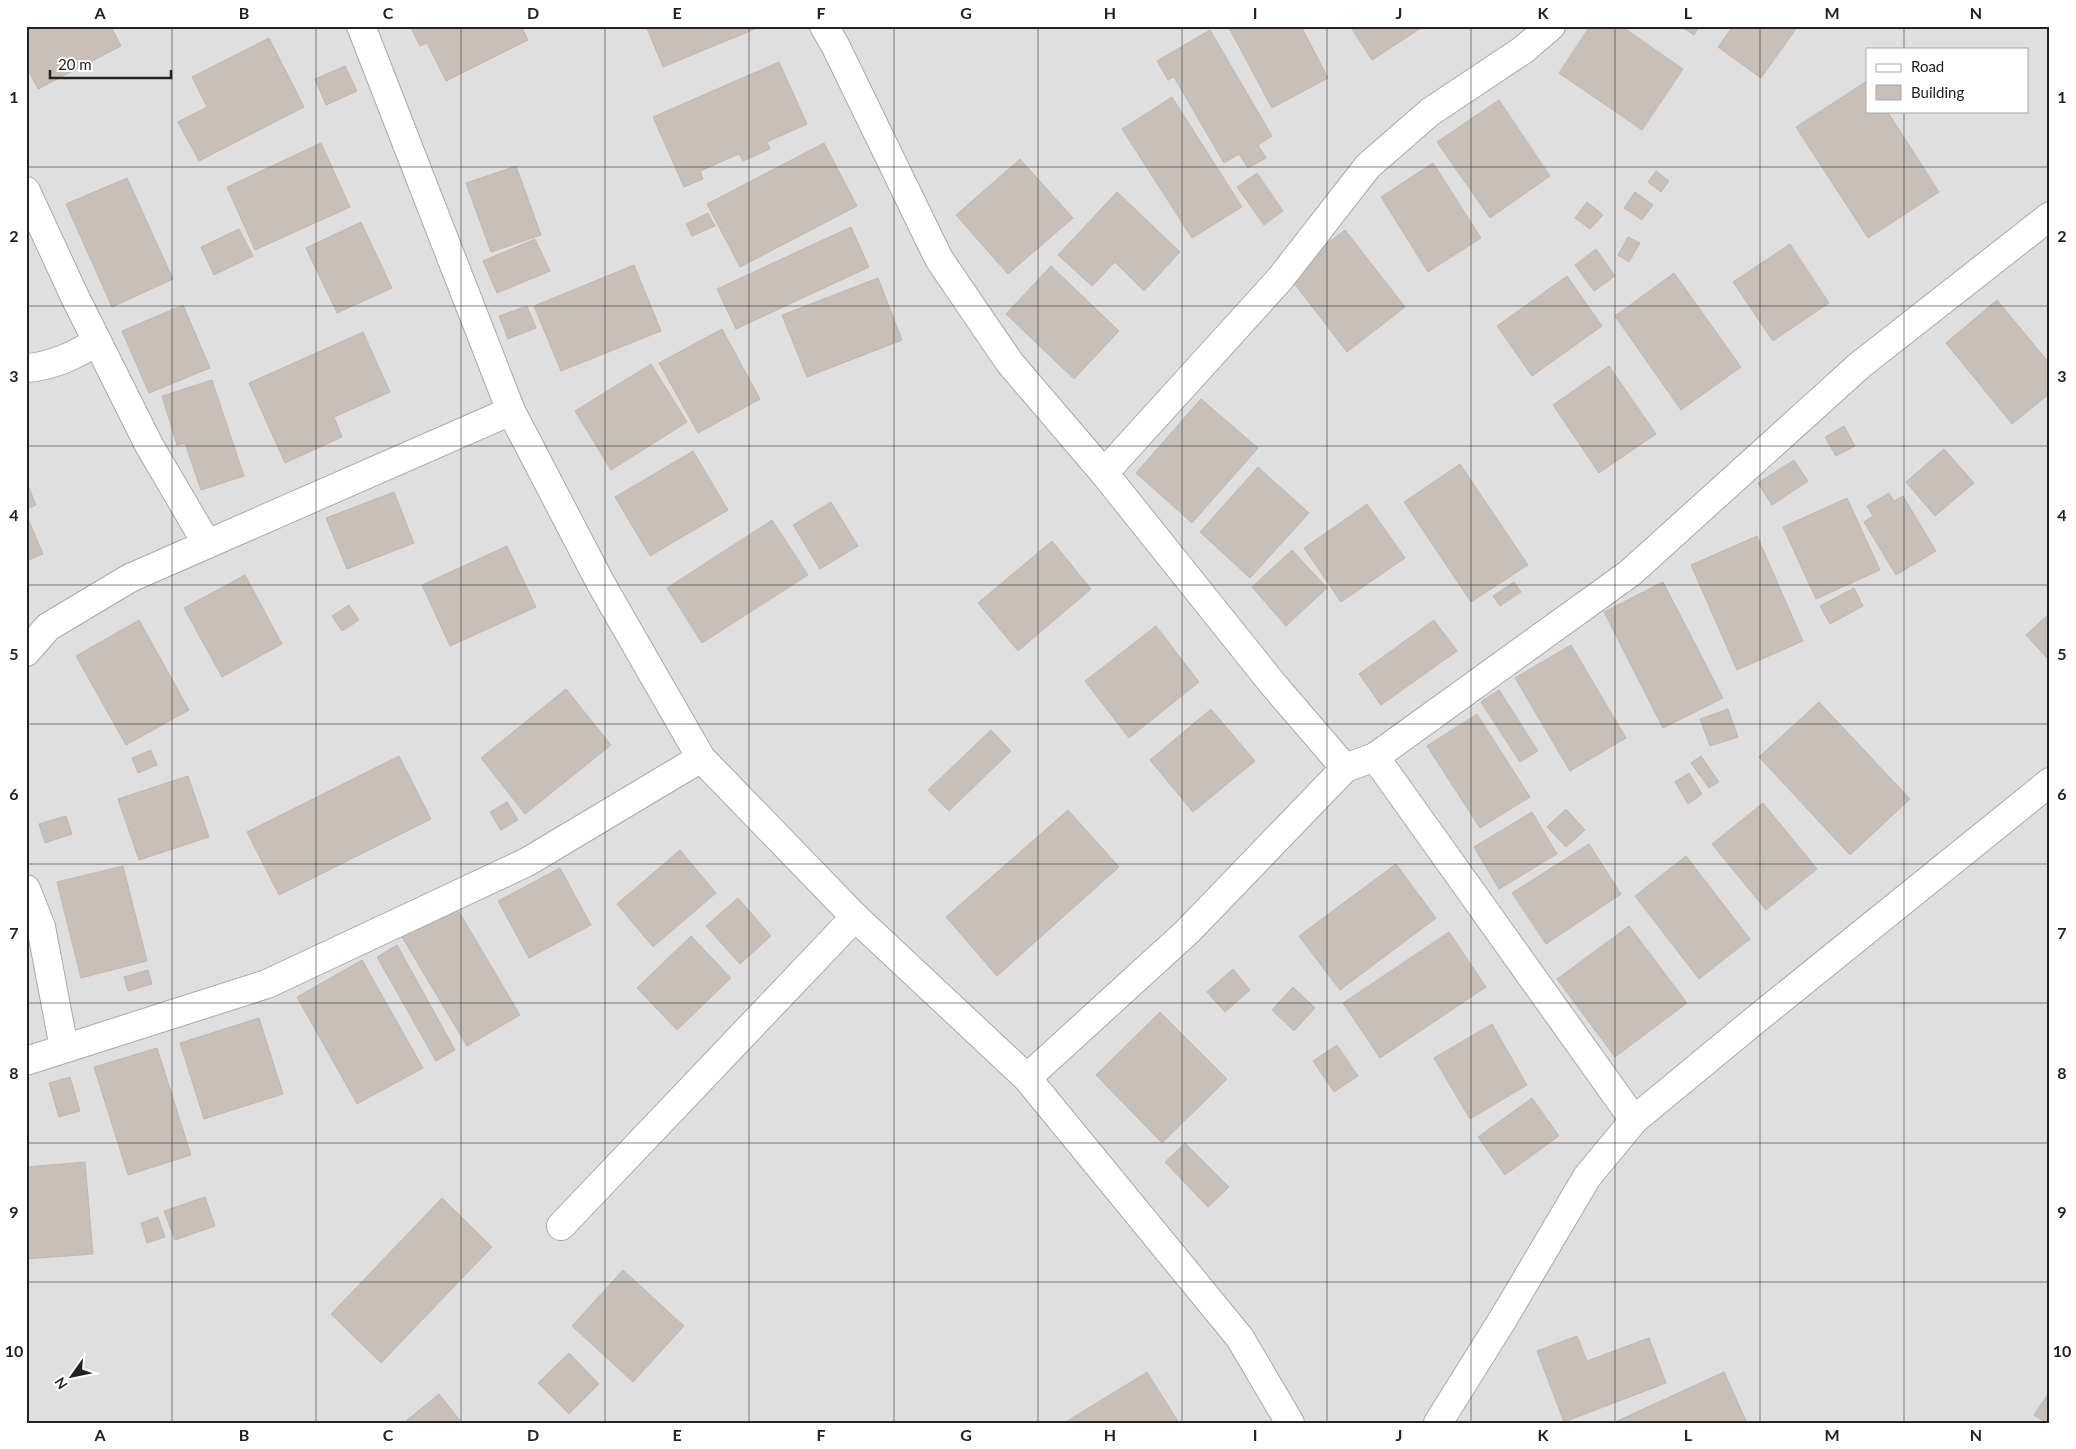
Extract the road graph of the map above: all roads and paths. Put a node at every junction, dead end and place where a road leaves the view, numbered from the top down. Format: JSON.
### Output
{"nodes":[{"id":1,"x":361,"y":26,"type":"edge"},
{"id":2,"x":824,"y":26,"type":"edge"},
{"id":3,"x":1551,"y":26,"type":"edge"},
{"id":4,"x":26,"y":190,"type":"edge"},
{"id":5,"x":2050,"y":216,"type":"edge"},
{"id":6,"x":96,"y":341,"type":"junction"},
{"id":7,"x":26,"y":368,"type":"edge"},
{"id":8,"x":511,"y":411,"type":"junction"},
{"id":9,"x":1104,"y":473,"type":"junction"},
{"id":10,"x":207,"y":544,"type":"junction"},
{"id":11,"x":26,"y":652,"type":"edge"},
{"id":12,"x":1375,"y":757,"type":"junction"},
{"id":13,"x":701,"y":758,"type":"junction"},
{"id":14,"x":1345,"y":768,"type":"junction"},
{"id":15,"x":2050,"y":782,"type":"edge"},
{"id":16,"x":26,"y":889,"type":"edge"},
{"id":17,"x":856,"y":917,"type":"junction"},
{"id":18,"x":64,"y":1048,"type":"junction"},
{"id":19,"x":26,"y":1062,"type":"edge"},
{"id":20,"x":1027,"y":1078,"type":"junction"},
{"id":21,"x":1634,"y":1120,"type":"junction"},
{"id":22,"x":561,"y":1226,"type":"dead end"},
{"id":23,"x":1290,"y":1423,"type":"edge"},
{"id":24,"x":1438,"y":1423,"type":"edge"}],
"edges":[{"from":1,"to":8,"type":"street"},
{"from":2,"to":9,"type":"street"},
{"from":3,"to":9,"type":"street"},
{"from":4,"to":6,"type":"street"},
{"from":5,"to":12,"type":"street"},
{"from":6,"to":7,"type":"street"},
{"from":6,"to":10,"type":"street"},
{"from":8,"to":10,"type":"street"},
{"from":8,"to":13,"type":"street"},
{"from":9,"to":14,"type":"street"},
{"from":10,"to":11,"type":"street"},
{"from":12,"to":14,"type":"street"},
{"from":12,"to":21,"type":"street"},
{"from":13,"to":17,"type":"street"},
{"from":13,"to":18,"type":"street"},
{"from":14,"to":20,"type":"street"},
{"from":15,"to":21,"type":"street"},
{"from":16,"to":18,"type":"street"},
{"from":17,"to":20,"type":"street"},
{"from":17,"to":22,"type":"street"},
{"from":18,"to":19,"type":"street"},
{"from":20,"to":23,"type":"street"},
{"from":21,"to":24,"type":"street"}]}
